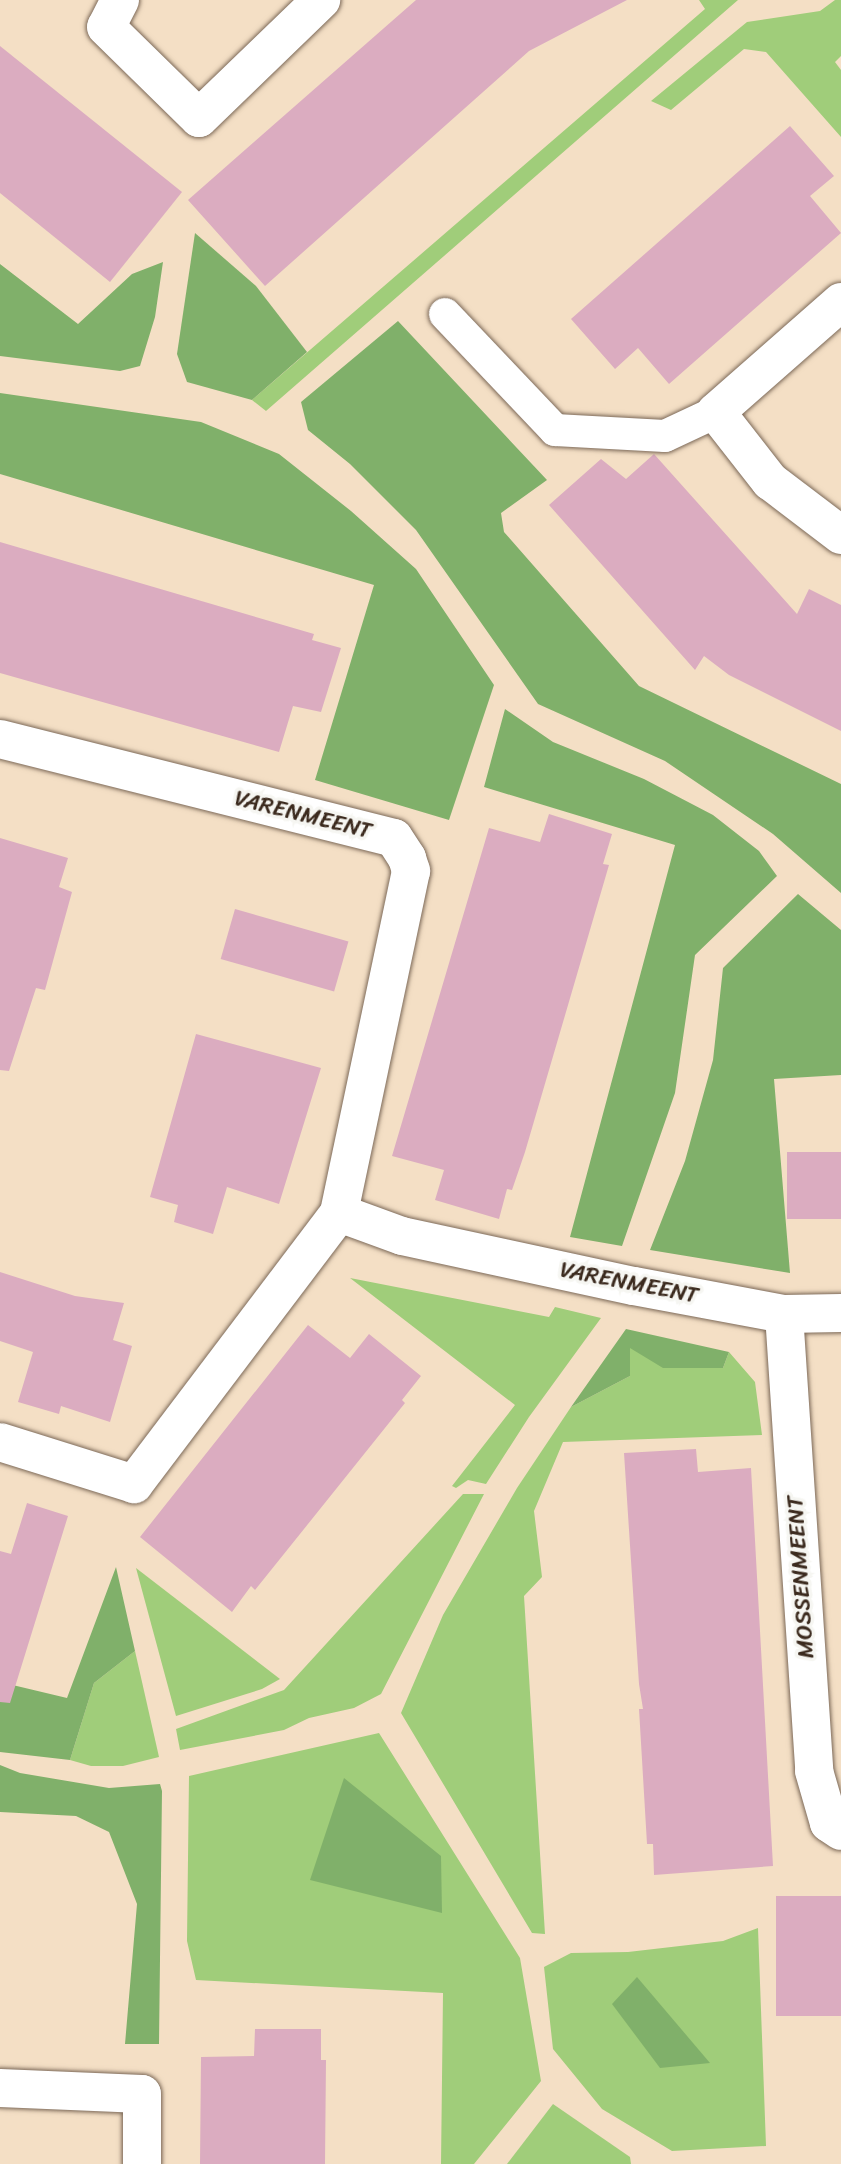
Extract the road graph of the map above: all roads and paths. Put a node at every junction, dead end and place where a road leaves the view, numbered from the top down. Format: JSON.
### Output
{"nodes":[{"id":1,"x":120,"y":0,"type":"edge"},
{"id":2,"x":321,"y":0,"type":"edge"},
{"id":3,"x":841,"y":302,"type":"edge"},
{"id":4,"x":445,"y":314,"type":"dead end"},
{"id":5,"x":716,"y":412,"type":"junction"},
{"id":6,"x":841,"y":535,"type":"edge"},
{"id":7,"x":0,"y":739,"type":"edge"},
{"id":8,"x":339,"y":1213,"type":"junction"},
{"id":9,"x":841,"y":1313,"type":"edge"},
{"id":10,"x":784,"y":1314,"type":"junction"},
{"id":11,"x":0,"y":1442,"type":"edge"},
{"id":12,"x":841,"y":1831,"type":"edge"},
{"id":13,"x":0,"y":2088,"type":"edge"},
{"id":14,"x":142,"y":2164,"type":"edge"}],
"edges":[{"from":1,"to":2,"type":"street"},
{"from":3,"to":5,"type":"street"},
{"from":4,"to":5,"type":"lane"},
{"from":5,"to":6,"type":"street"},
{"from":7,"to":8,"type":"street","name":"VARENMEENT"},
{"from":8,"to":10,"type":"street","name":"VARENMEENT"},
{"from":8,"to":11,"type":"street","name":"VARENMEENT"},
{"from":9,"to":10,"type":"street","name":"VARENMEENT"},
{"from":10,"to":12,"type":"street","name":"MOSSENMEENT"},
{"from":13,"to":14,"type":"street"}]}
